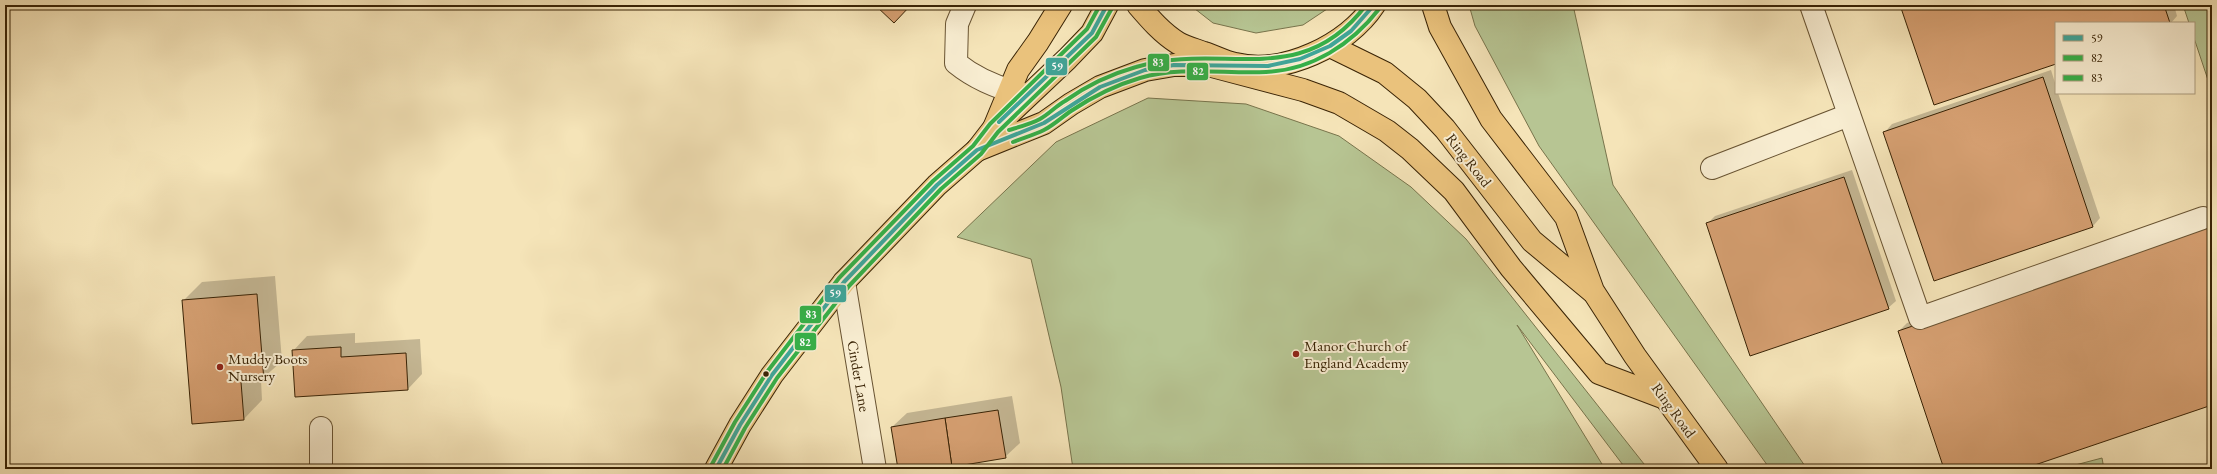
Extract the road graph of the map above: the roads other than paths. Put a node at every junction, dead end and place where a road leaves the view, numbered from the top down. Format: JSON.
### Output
{"nodes":[{"id":1,"x":965,"y":5,"type":"edge"},
{"id":2,"x":1061,"y":5,"type":"edge"},
{"id":3,"x":1107,"y":5,"type":"edge"},
{"id":4,"x":1138,"y":5,"type":"edge"},
{"id":5,"x":1374,"y":5,"type":"edge"},
{"id":6,"x":1433,"y":5,"type":"edge"},
{"id":7,"x":1811,"y":5,"type":"edge"},
{"id":8,"x":1330,"y":46,"type":"junction"},
{"id":9,"x":1208,"y":65,"type":"junction"},
{"id":10,"x":1236,"y":65,"type":"junction"},
{"id":11,"x":1017,"y":93,"type":"junction"},
{"id":12,"x":1849,"y":115,"type":"junction"},
{"id":13,"x":977,"y":150,"type":"junction"},
{"id":14,"x":1712,"y":168,"type":"dead end"},
{"id":15,"x":2203,"y":218,"type":"dead end"},
{"id":16,"x":844,"y":282,"type":"junction"},
{"id":17,"x":1593,"y":291,"type":"junction"},
{"id":18,"x":1665,"y":398,"type":"junction"},
{"id":19,"x":321,"y":428,"type":"dead end"},
{"id":20,"x":321,"y":469,"type":"edge"},
{"id":21,"x":716,"y":469,"type":"edge"},
{"id":22,"x":875,"y":469,"type":"edge"},
{"id":23,"x":1717,"y":469,"type":"edge"}],
"edges":[{"from":1,"to":11,"type":"lane"},
{"from":2,"to":11,"type":"main road"},
{"from":3,"to":11,"type":"main road"},
{"from":4,"to":10,"type":"main road"},
{"from":5,"to":8,"type":"main road"},
{"from":6,"to":17,"type":"main road","name":"Ring Road"},
{"from":7,"to":12,"type":"lane"},
{"from":8,"to":10,"type":"main road"},
{"from":8,"to":17,"type":"main road","name":"Ring Road"},
{"from":9,"to":10,"type":"main road"},
{"from":9,"to":13,"type":"main road"},
{"from":9,"to":18,"type":"main road"},
{"from":11,"to":13,"type":"main road"},
{"from":12,"to":14,"type":"lane"},
{"from":12,"to":15,"type":"lane"},
{"from":13,"to":16,"type":"main road"},
{"from":16,"to":21,"type":"main road"},
{"from":16,"to":22,"type":"lane","name":"Cinder Lane"},
{"from":17,"to":18,"type":"main road","name":"Ring Road"},
{"from":18,"to":23,"type":"main road","name":"Ring Road"},
{"from":19,"to":20,"type":"lane"}]}
